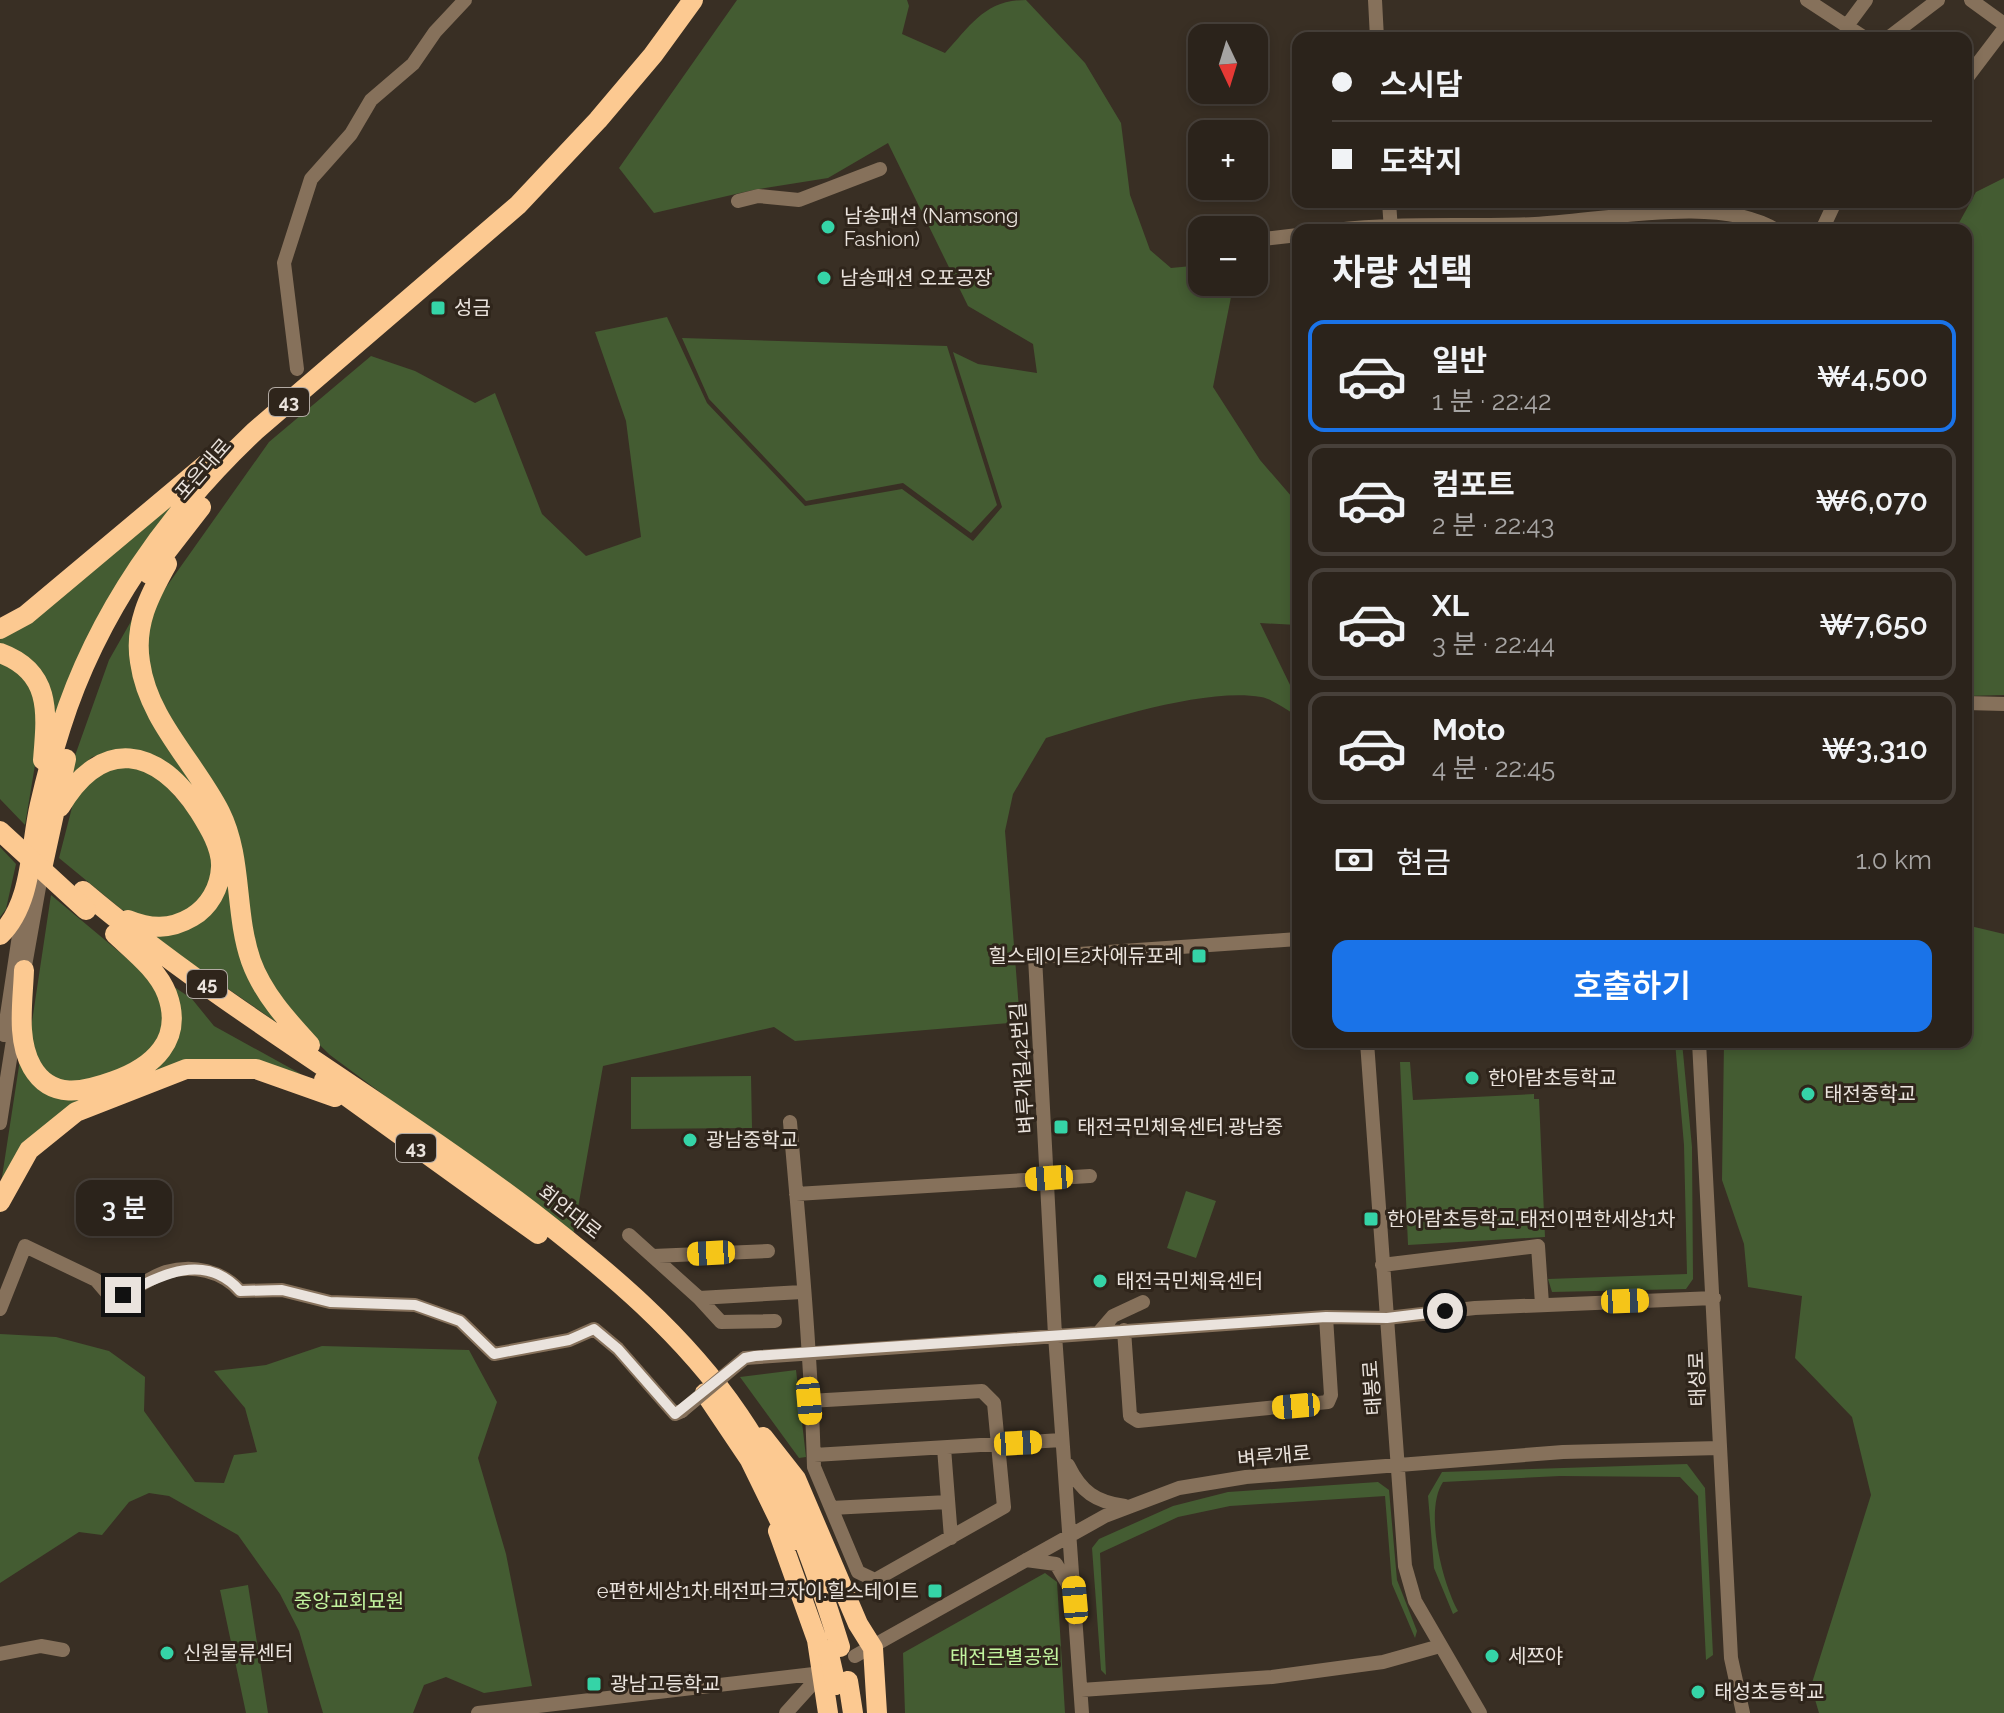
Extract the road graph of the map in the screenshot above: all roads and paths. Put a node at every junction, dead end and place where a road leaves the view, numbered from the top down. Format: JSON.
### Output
{"nodes":[{"id":1,"x":465,"y":0,"type":"edge"},
{"id":2,"x":691,"y":0,"type":"edge"},
{"id":3,"x":707,"y":0,"type":"edge"},
{"id":4,"x":1375,"y":0,"type":"edge"},
{"id":5,"x":1866,"y":0,"type":"edge"},
{"id":6,"x":1938,"y":0,"type":"edge"},
{"id":7,"x":1971,"y":0,"type":"edge"},
{"id":8,"x":1810,"y":1,"type":"edge"},
{"id":9,"x":1846,"y":27,"type":"junction"},
{"id":10,"x":2004,"y":27,"type":"edge"},
{"id":11,"x":1377,"y":32,"type":"edge"},
{"id":12,"x":1855,"y":32,"type":"edge"},
{"id":13,"x":1896,"y":32,"type":"edge"},
{"id":14,"x":1972,"y":71,"type":"edge"},
{"id":15,"x":880,"y":169,"type":"dead end"},
{"id":16,"x":738,"y":201,"type":"dead end"},
{"id":17,"x":1534,"y":224,"type":"edge"},
{"id":18,"x":1757,"y":224,"type":"edge"},
{"id":19,"x":1292,"y":236,"type":"edge"},
{"id":20,"x":1268,"y":238,"type":"edge"},
{"id":21,"x":297,"y":369,"type":"dead end"},
{"id":22,"x":282,"y":408,"type":"junction"},
{"id":23,"x":192,"y":518,"type":"junction"},
{"id":24,"x":0,"y":629,"type":"edge"},
{"id":25,"x":0,"y":653,"type":"edge"},
{"id":26,"x":1972,"y":703,"type":"edge"},
{"id":27,"x":2004,"y":704,"type":"edge"},
{"id":28,"x":46,"y":813,"type":"junction"},
{"id":29,"x":0,"y":815,"type":"edge"},
{"id":30,"x":0,"y":831,"type":"edge"},
{"id":31,"x":35,"y":872,"type":"junction"},
{"id":32,"x":85,"y":901,"type":"junction"},
{"id":33,"x":110,"y":913,"type":"junction"},
{"id":34,"x":115,"y":934,"type":"junction"},
{"id":35,"x":0,"y":935,"type":"edge"},
{"id":36,"x":1292,"y":939,"type":"edge"},
{"id":37,"x":24,"y":970,"type":"junction"},
{"id":38,"x":1367,"y":1048,"type":"edge"},
{"id":39,"x":1699,"y":1048,"type":"edge"},
{"id":40,"x":0,"y":1064,"type":"edge"},
{"id":41,"x":335,"y":1071,"type":"junction"},
{"id":42,"x":367,"y":1112,"type":"junction"},
{"id":43,"x":790,"y":1122,"type":"dead end"},
{"id":44,"x":0,"y":1123,"type":"edge"},
{"id":45,"x":1090,"y":1176,"type":"dead end"},
{"id":46,"x":1049,"y":1178,"type":"junction"},
{"id":47,"x":796,"y":1194,"type":"junction"},
{"id":48,"x":0,"y":1202,"type":"edge"},
{"id":49,"x":629,"y":1235,"type":"dead end"},
{"id":50,"x":768,"y":1251,"type":"dead end"},
{"id":51,"x":653,"y":1256,"type":"junction"},
{"id":52,"x":1382,"y":1265,"type":"junction"},
{"id":53,"x":802,"y":1292,"type":"junction"},
{"id":54,"x":699,"y":1298,"type":"junction"},
{"id":55,"x":1714,"y":1298,"type":"junction"},
{"id":56,"x":1143,"y":1302,"type":"dead end"},
{"id":57,"x":1542,"y":1304,"type":"junction"},
{"id":58,"x":0,"y":1309,"type":"edge"},
{"id":59,"x":1326,"y":1317,"type":"junction"},
{"id":60,"x":1387,"y":1318,"type":"junction"},
{"id":61,"x":775,"y":1321,"type":"dead end"},
{"id":62,"x":1124,"y":1330,"type":"junction"},
{"id":63,"x":1100,"y":1331,"type":"junction"},
{"id":64,"x":1055,"y":1335,"type":"junction"},
{"id":65,"x":806,"y":1352,"type":"junction"},
{"id":66,"x":809,"y":1401,"type":"junction"},
{"id":67,"x":730,"y":1414,"type":"junction"},
{"id":68,"x":1062,"y":1440,"type":"junction"},
{"id":69,"x":997,"y":1444,"type":"junction"},
{"id":70,"x":944,"y":1448,"type":"junction"},
{"id":71,"x":1719,"y":1448,"type":"junction"},
{"id":72,"x":814,"y":1455,"type":"junction"},
{"id":73,"x":1063,"y":1456,"type":"junction"},
{"id":74,"x":1397,"y":1467,"type":"junction"},
{"id":75,"x":948,"y":1502,"type":"junction"},
{"id":76,"x":1125,"y":1506,"type":"junction"},
{"id":77,"x":831,"y":1508,"type":"junction"},
{"id":78,"x":1069,"y":1536,"type":"junction"},
{"id":79,"x":951,"y":1538,"type":"junction"},
{"id":80,"x":1022,"y":1560,"type":"junction"},
{"id":81,"x":1075,"y":1600,"type":"junction"},
{"id":82,"x":1440,"y":1646,"type":"junction"},
{"id":83,"x":63,"y":1650,"type":"dead end"},
{"id":84,"x":0,"y":1654,"type":"edge"},
{"id":85,"x":841,"y":1663,"type":"junction"},
{"id":86,"x":1081,"y":1690,"type":"junction"},
{"id":87,"x":526,"y":1709,"type":"edge"},
{"id":88,"x":478,"y":1713,"type":"edge"},
{"id":89,"x":786,"y":1713,"type":"edge"},
{"id":90,"x":828,"y":1713,"type":"edge"},
{"id":91,"x":842,"y":1713,"type":"edge"},
{"id":92,"x":853,"y":1713,"type":"edge"},
{"id":93,"x":877,"y":1713,"type":"edge"},
{"id":94,"x":1082,"y":1713,"type":"edge"},
{"id":95,"x":1480,"y":1713,"type":"edge"},
{"id":96,"x":1743,"y":1713,"type":"edge"}],
"edges":[{"from":1,"to":21,"type":"street"},
{"from":2,"to":22,"type":"highway","name":"포은대로","number":"43"},
{"from":3,"to":23,"type":"highway","name":"포은대로","number":"43"},
{"from":4,"to":11,"type":"street"},
{"from":5,"to":9,"type":"street"},
{"from":6,"to":13,"type":"street"},
{"from":7,"to":10,"type":"street"},
{"from":8,"to":9,"type":"street"},
{"from":9,"to":12,"type":"street"},
{"from":10,"to":14,"type":"street"},
{"from":15,"to":16,"type":"street"},
{"from":17,"to":18,"type":"street"},
{"from":19,"to":20,"type":"street"},
{"from":22,"to":24,"type":"highway"},
{"from":22,"to":28,"type":"highway","name":"포은대로","number":"43"},
{"from":23,"to":28,"type":"highway","name":"포은대로"},
{"from":23,"to":41,"type":"highway"},
{"from":25,"to":28,"type":"highway"},
{"from":26,"to":27,"type":"street"},
{"from":28,"to":31,"type":"highway","name":"포은대로"},
{"from":28,"to":33,"type":"highway"},
{"from":29,"to":32,"type":"highway","number":"45"},
{"from":30,"to":32,"type":"highway","number":"43","bridge":true},
{"from":31,"to":35,"type":"highway"},
{"from":31,"to":37,"type":"street","name":"포은대로"},
{"from":31,"to":40,"type":"street","name":"포은대로"},
{"from":32,"to":33,"type":"highway","name":"회안대로","number":"45"},
{"from":32,"to":34,"type":"highway","name":"회안대로","number":"43"},
{"from":33,"to":41,"type":"highway","name":"회안대로","number":"45"},
{"from":34,"to":37,"type":"highway"},
{"from":34,"to":42,"type":"highway","name":"회안대로","number":"43"},
{"from":36,"to":46,"type":"street","name":"벼루개길42번길"},
{"from":37,"to":44,"type":"street","name":"포은대로"},
{"from":38,"to":52,"type":"street","name":"태봉로"},
{"from":39,"to":55,"type":"street","name":"태성로"},
{"from":41,"to":67,"type":"highway","name":"회안대로","number":"43"},
{"from":42,"to":48,"type":"highway"},
{"from":42,"to":67,"type":"highway","name":"회안대로","number":"43"},
{"from":43,"to":47,"type":"street"},
{"from":45,"to":46,"type":"street"},
{"from":46,"to":47,"type":"street"},
{"from":46,"to":64,"type":"street","name":"벼루개길42번길"},
{"from":47,"to":53,"type":"street"},
{"from":49,"to":51,"type":"street"},
{"from":50,"to":51,"type":"street"},
{"from":51,"to":54,"type":"street"},
{"from":52,"to":57,"type":"street"},
{"from":52,"to":60,"type":"street","name":"태봉로"},
{"from":53,"to":54,"type":"street"},
{"from":53,"to":65,"type":"street"},
{"from":54,"to":61,"type":"street"},
{"from":55,"to":57,"type":"street"},
{"from":55,"to":71,"type":"street","name":"태성로"},
{"from":56,"to":63,"type":"street"},
{"from":57,"to":60,"type":"street"},
{"from":58,"to":65,"type":"street","bridge":true},
{"from":59,"to":60,"type":"street"},
{"from":59,"to":62,"type":"street"},
{"from":59,"to":62,"type":"street"},
{"from":60,"to":74,"type":"street","name":"태봉로"},
{"from":62,"to":63,"type":"street"},
{"from":63,"to":64,"type":"street"},
{"from":64,"to":65,"type":"street"},
{"from":64,"to":68,"type":"street","name":"벼루개길42번길"},
{"from":65,"to":66,"type":"street"},
{"from":66,"to":69,"type":"street"},
{"from":66,"to":72,"type":"street"},
{"from":67,"to":85,"type":"highway","name":"회안대로","number":"43"},
{"from":67,"to":85,"type":"highway"},
{"from":68,"to":69,"type":"street"},
{"from":68,"to":73,"type":"street","name":"벼루개길42번길"},
{"from":69,"to":70,"type":"street"},
{"from":69,"to":79,"type":"street"},
{"from":70,"to":72,"type":"street"},
{"from":70,"to":75,"type":"street"},
{"from":71,"to":74,"type":"street","name":"벼루개로"},
{"from":71,"to":96,"type":"street","name":"태성로"},
{"from":72,"to":77,"type":"street"},
{"from":73,"to":76,"type":"street"},
{"from":73,"to":78,"type":"street","name":"벼루개길42번길"},
{"from":74,"to":76,"type":"street","name":"벼루개로"},
{"from":74,"to":82,"type":"street","name":"태봉로"},
{"from":75,"to":77,"type":"street"},
{"from":75,"to":79,"type":"street"},
{"from":76,"to":78,"type":"street","name":"벼루개로"},
{"from":77,"to":79,"type":"street"},
{"from":78,"to":80,"type":"street","name":"벼루개로"},
{"from":78,"to":81,"type":"street","name":"벼루개길42번길"},
{"from":80,"to":81,"type":"street"},
{"from":80,"to":85,"type":"street","name":"벼루개로"},
{"from":81,"to":86,"type":"street","name":"벼루개길42번길"},
{"from":82,"to":86,"type":"street"},
{"from":82,"to":95,"type":"street","name":"태봉로"},
{"from":83,"to":84,"type":"street"},
{"from":85,"to":87,"type":"street"},
{"from":85,"to":89,"type":"street"},
{"from":85,"to":90,"type":"highway"},
{"from":85,"to":91,"type":"highway","name":"회안대로","number":"43"},
{"from":85,"to":92,"type":"highway","name":"회안대로","number":"43"},
{"from":85,"to":93,"type":"highway"},
{"from":86,"to":94,"type":"street","name":"벼루개길42번길"},
{"from":87,"to":88,"type":"street"}]}
